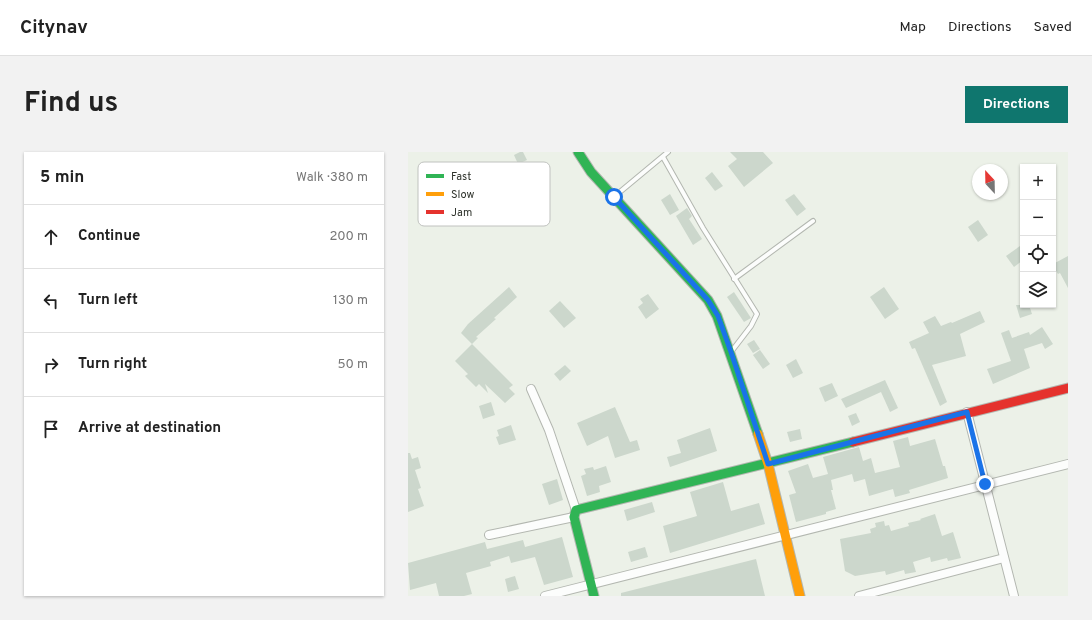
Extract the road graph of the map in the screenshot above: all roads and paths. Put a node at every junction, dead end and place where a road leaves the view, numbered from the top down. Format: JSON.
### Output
{"nodes":[{"id":1,"x":578,"y":152,"type":"edge"},
{"id":2,"x":668,"y":152,"type":"edge"},
{"id":3,"x":663,"y":157,"type":"junction"},
{"id":4,"x":614,"y":197,"type":"junction"},
{"id":5,"x":813,"y":221,"type":"dead end"},
{"id":6,"x":734,"y":279,"type":"junction"},
{"id":7,"x":731,"y":352,"type":"junction"},
{"id":8,"x":1068,"y":388,"type":"edge"},
{"id":9,"x":531,"y":389,"type":"dead end"},
{"id":10,"x":967,"y":412,"type":"junction"},
{"id":11,"x":768,"y":464,"type":"junction"},
{"id":12,"x":1068,"y":464,"type":"edge"},
{"id":13,"x":985,"y":484,"type":"junction"},
{"id":14,"x":575,"y":514,"type":"junction"},
{"id":15,"x":489,"y":535,"type":"dead end"},
{"id":16,"x":785,"y":536,"type":"junction"},
{"id":17,"x":1004,"y":558,"type":"junction"},
{"id":18,"x":590,"y":584,"type":"junction"},
{"id":19,"x":545,"y":596,"type":"edge"},
{"id":20,"x":594,"y":596,"type":"edge"},
{"id":21,"x":800,"y":596,"type":"edge"},
{"id":22,"x":859,"y":596,"type":"edge"},
{"id":23,"x":1014,"y":596,"type":"edge"}],
"edges":[{"from":1,"to":4,"type":"street"},
{"from":2,"to":3,"type":"lane"},
{"from":3,"to":4,"type":"lane"},
{"from":3,"to":6,"type":"lane"},
{"from":4,"to":7,"type":"street"},
{"from":5,"to":6,"type":"lane"},
{"from":6,"to":7,"type":"lane"},
{"from":7,"to":11,"type":"street"},
{"from":8,"to":10,"type":"street"},
{"from":9,"to":14,"type":"street"},
{"from":10,"to":11,"type":"street"},
{"from":10,"to":13,"type":"street"},
{"from":11,"to":14,"type":"street"},
{"from":11,"to":16,"type":"street"},
{"from":12,"to":13,"type":"street"},
{"from":13,"to":16,"type":"street"},
{"from":13,"to":17,"type":"street"},
{"from":14,"to":15,"type":"street"},
{"from":14,"to":18,"type":"street"},
{"from":16,"to":18,"type":"street"},
{"from":16,"to":21,"type":"street"},
{"from":17,"to":22,"type":"street"},
{"from":17,"to":23,"type":"street"},
{"from":18,"to":19,"type":"street"},
{"from":18,"to":20,"type":"street"}]}
